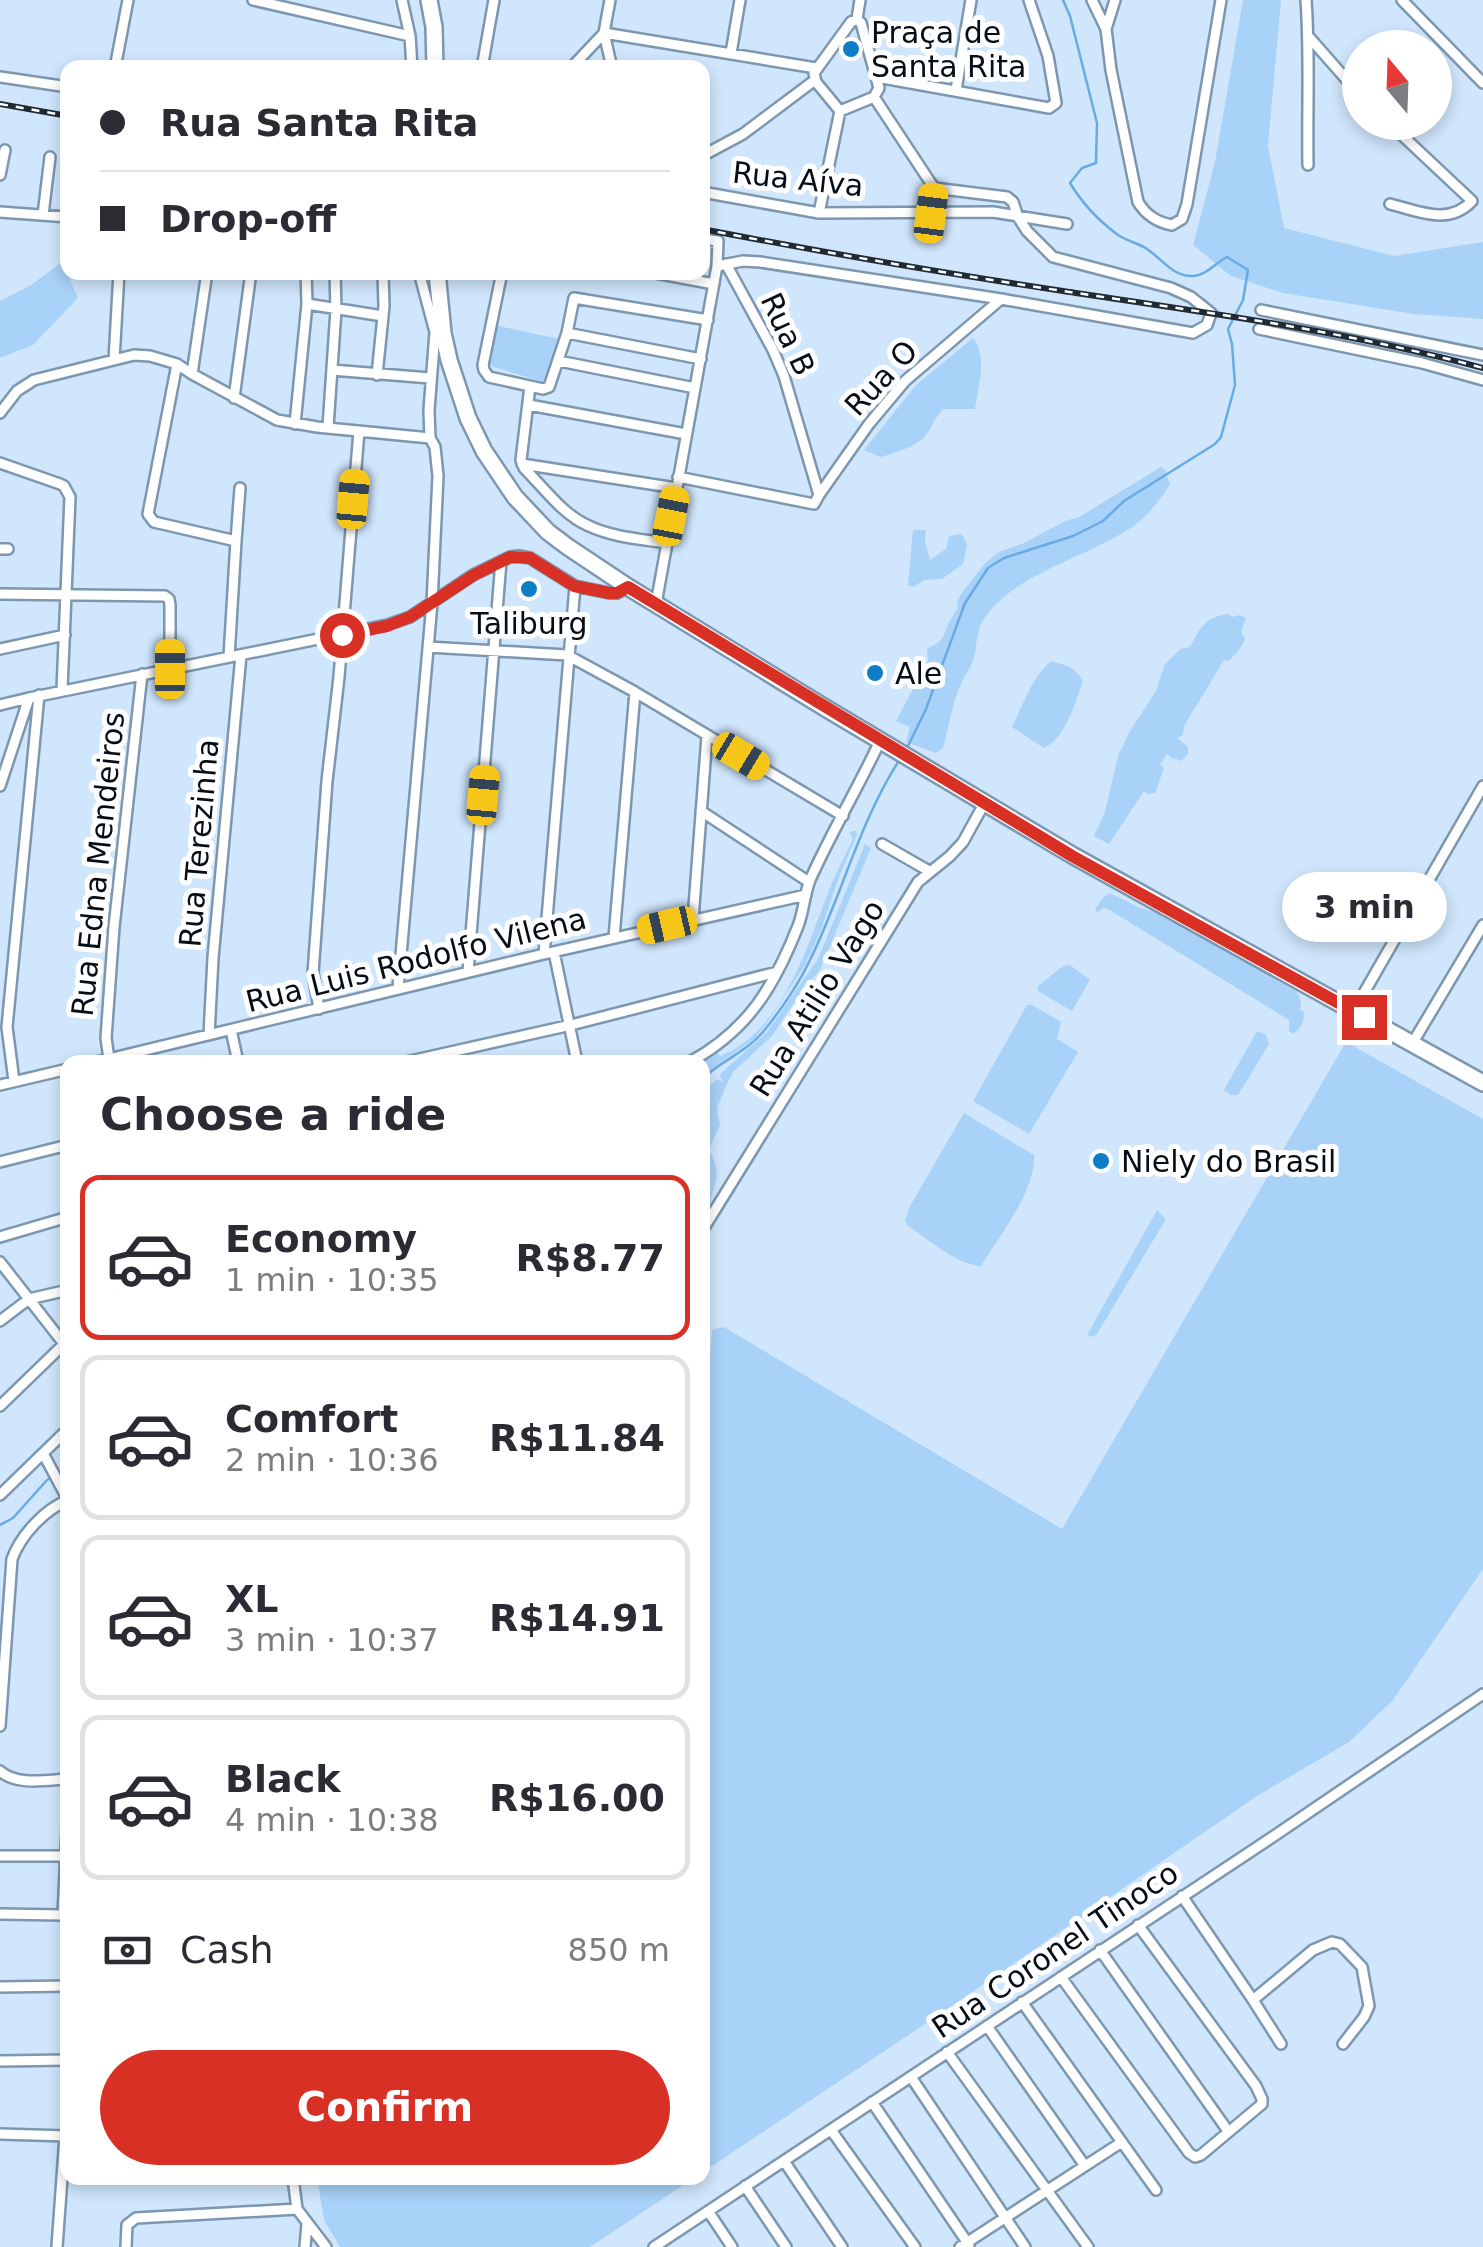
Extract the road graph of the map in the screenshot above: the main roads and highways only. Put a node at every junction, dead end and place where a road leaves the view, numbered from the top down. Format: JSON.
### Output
{"nodes":[{"id":1,"x":429,"y":0,"type":"edge"},
{"id":2,"x":435,"y":60,"type":"edge"},
{"id":3,"x":437,"y":280,"type":"edge"},
{"id":4,"x":1483,"y":1083,"type":"edge"}],
"edges":[{"from":1,"to":2,"type":"main road"},
{"from":3,"to":4,"type":"main road"}]}
